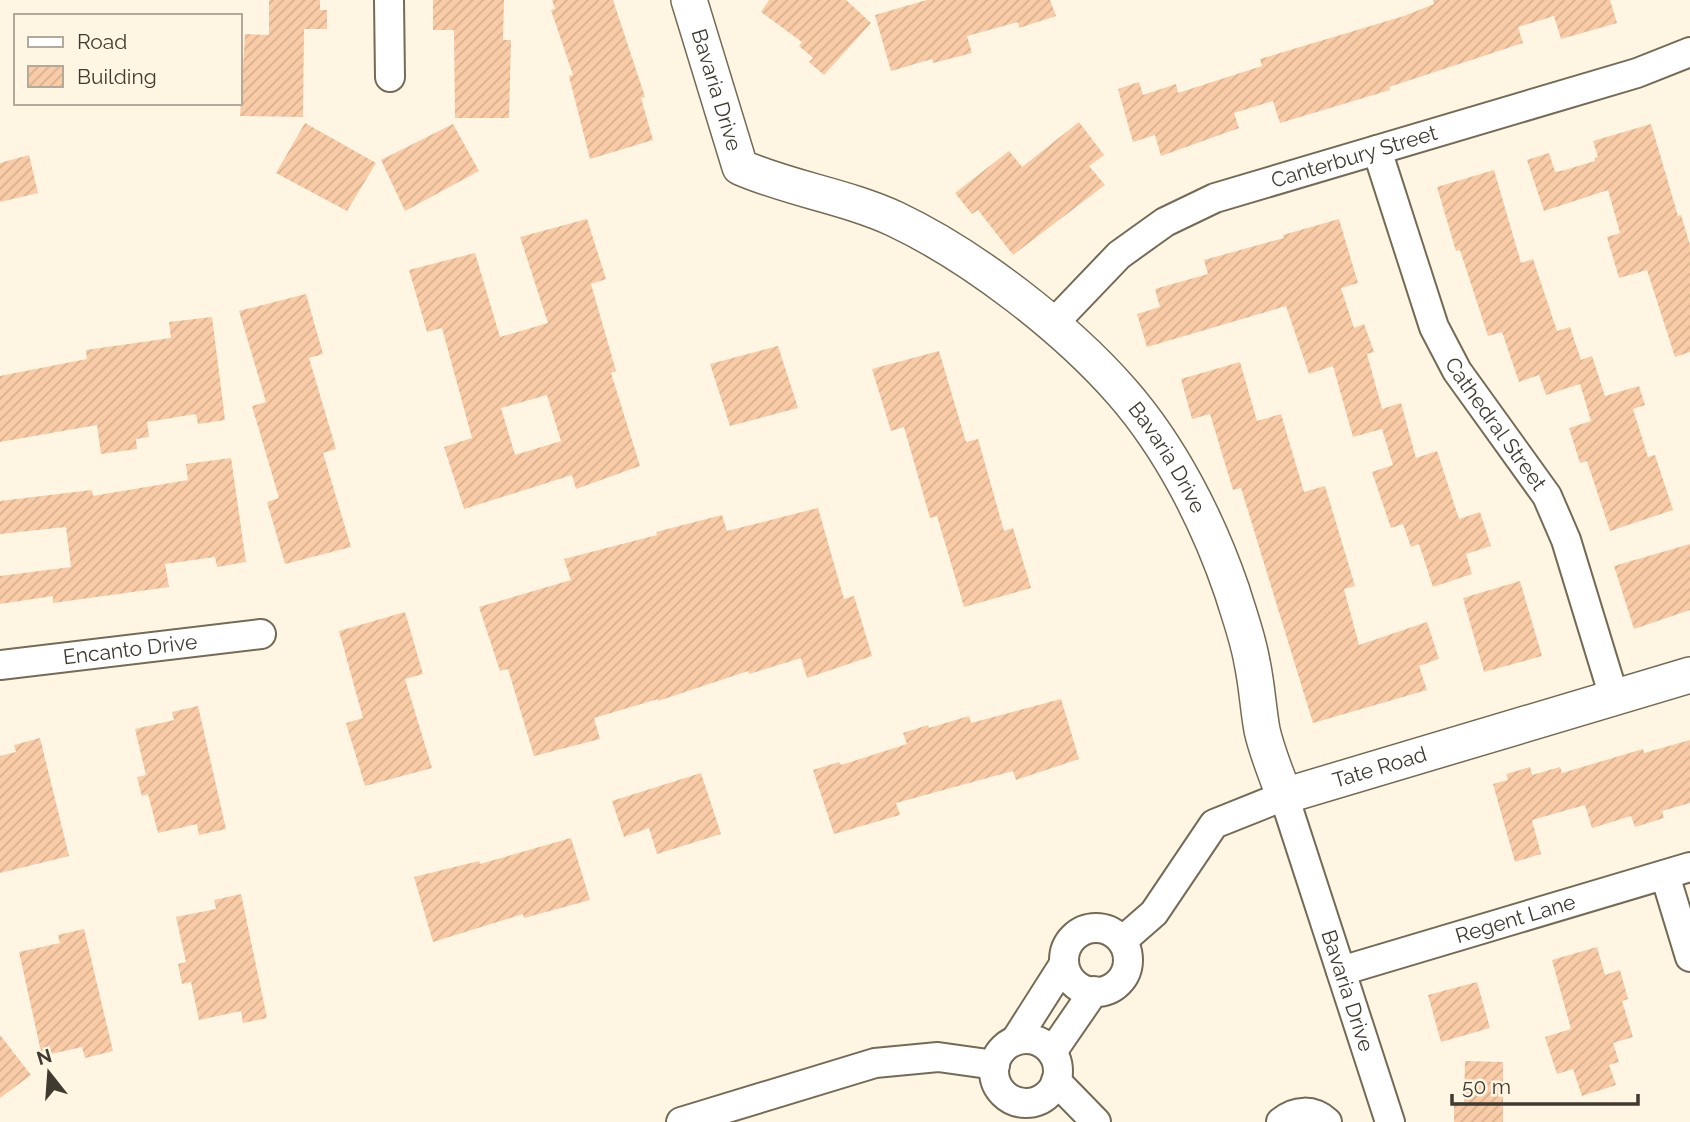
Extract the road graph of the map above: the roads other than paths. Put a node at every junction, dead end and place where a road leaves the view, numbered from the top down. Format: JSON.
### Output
{"nodes":[{"id":1,"x":389,"y":0,"type":"edge"},
{"id":2,"x":689,"y":0,"type":"edge"},
{"id":3,"x":1690,"y":52,"type":"edge"},
{"id":4,"x":390,"y":77,"type":"dead end"},
{"id":5,"x":1377,"y":149,"type":"junction"},
{"id":6,"x":1052,"y":325,"type":"junction"},
{"id":7,"x":261,"y":634,"type":"dead end"},
{"id":8,"x":0,"y":666,"type":"edge"},
{"id":9,"x":1690,"y":675,"type":"edge"},
{"id":10,"x":1614,"y":697,"type":"junction"},
{"id":11,"x":1284,"y":796,"type":"junction"},
{"id":12,"x":1678,"y":871,"type":"edge"},
{"id":13,"x":1122,"y":941,"type":"junction"},
{"id":14,"x":1690,"y":957,"type":"edge"},
{"id":15,"x":1064,"y":964,"type":"junction"},
{"id":16,"x":1341,"y":971,"type":"junction"},
{"id":17,"x":1094,"y":991,"type":"junction"},
{"id":18,"x":1015,"y":1041,"type":"junction"},
{"id":19,"x":1052,"y":1052,"type":"junction"},
{"id":20,"x":995,"y":1065,"type":"junction"},
{"id":21,"x":1056,"y":1082,"type":"junction"},
{"id":22,"x":681,"y":1122,"type":"edge"},
{"id":23,"x":1096,"y":1122,"type":"edge"},
{"id":24,"x":1281,"y":1122,"type":"edge"},
{"id":25,"x":1327,"y":1122,"type":"edge"},
{"id":26,"x":1390,"y":1122,"type":"edge"}],
"edges":[{"from":1,"to":4,"type":"street"},
{"from":2,"to":6,"type":"street","name":"Bavaria Drive"},
{"from":3,"to":5,"type":"street","name":"Canterbury Street"},
{"from":5,"to":6,"type":"street","name":"Canterbury Street"},
{"from":5,"to":10,"type":"street","name":"Cathedral Street"},
{"from":6,"to":11,"type":"street","name":"Bavaria Drive"},
{"from":7,"to":8,"type":"street","name":"Encanto Drive"},
{"from":9,"to":10,"type":"street","name":"Tate Road"},
{"from":10,"to":11,"type":"street","name":"Tate Road"},
{"from":11,"to":13,"type":"street","name":"Tate Road"},
{"from":11,"to":16,"type":"street","name":"Bavaria Drive"},
{"from":12,"to":14,"type":"street"},
{"from":12,"to":16,"type":"street","name":"Regent Lane"},
{"from":13,"to":15,"type":"street"},
{"from":13,"to":17,"type":"street"},
{"from":15,"to":17,"type":"street"},
{"from":15,"to":18,"type":"street"},
{"from":16,"to":26,"type":"street","name":"Bavaria Drive"},
{"from":17,"to":19,"type":"street"},
{"from":18,"to":19,"type":"street"},
{"from":18,"to":20,"type":"street"},
{"from":19,"to":21,"type":"street"},
{"from":20,"to":21,"type":"street"},
{"from":20,"to":22,"type":"street"},
{"from":21,"to":23,"type":"street"},
{"from":24,"to":25,"type":"street"}]}
